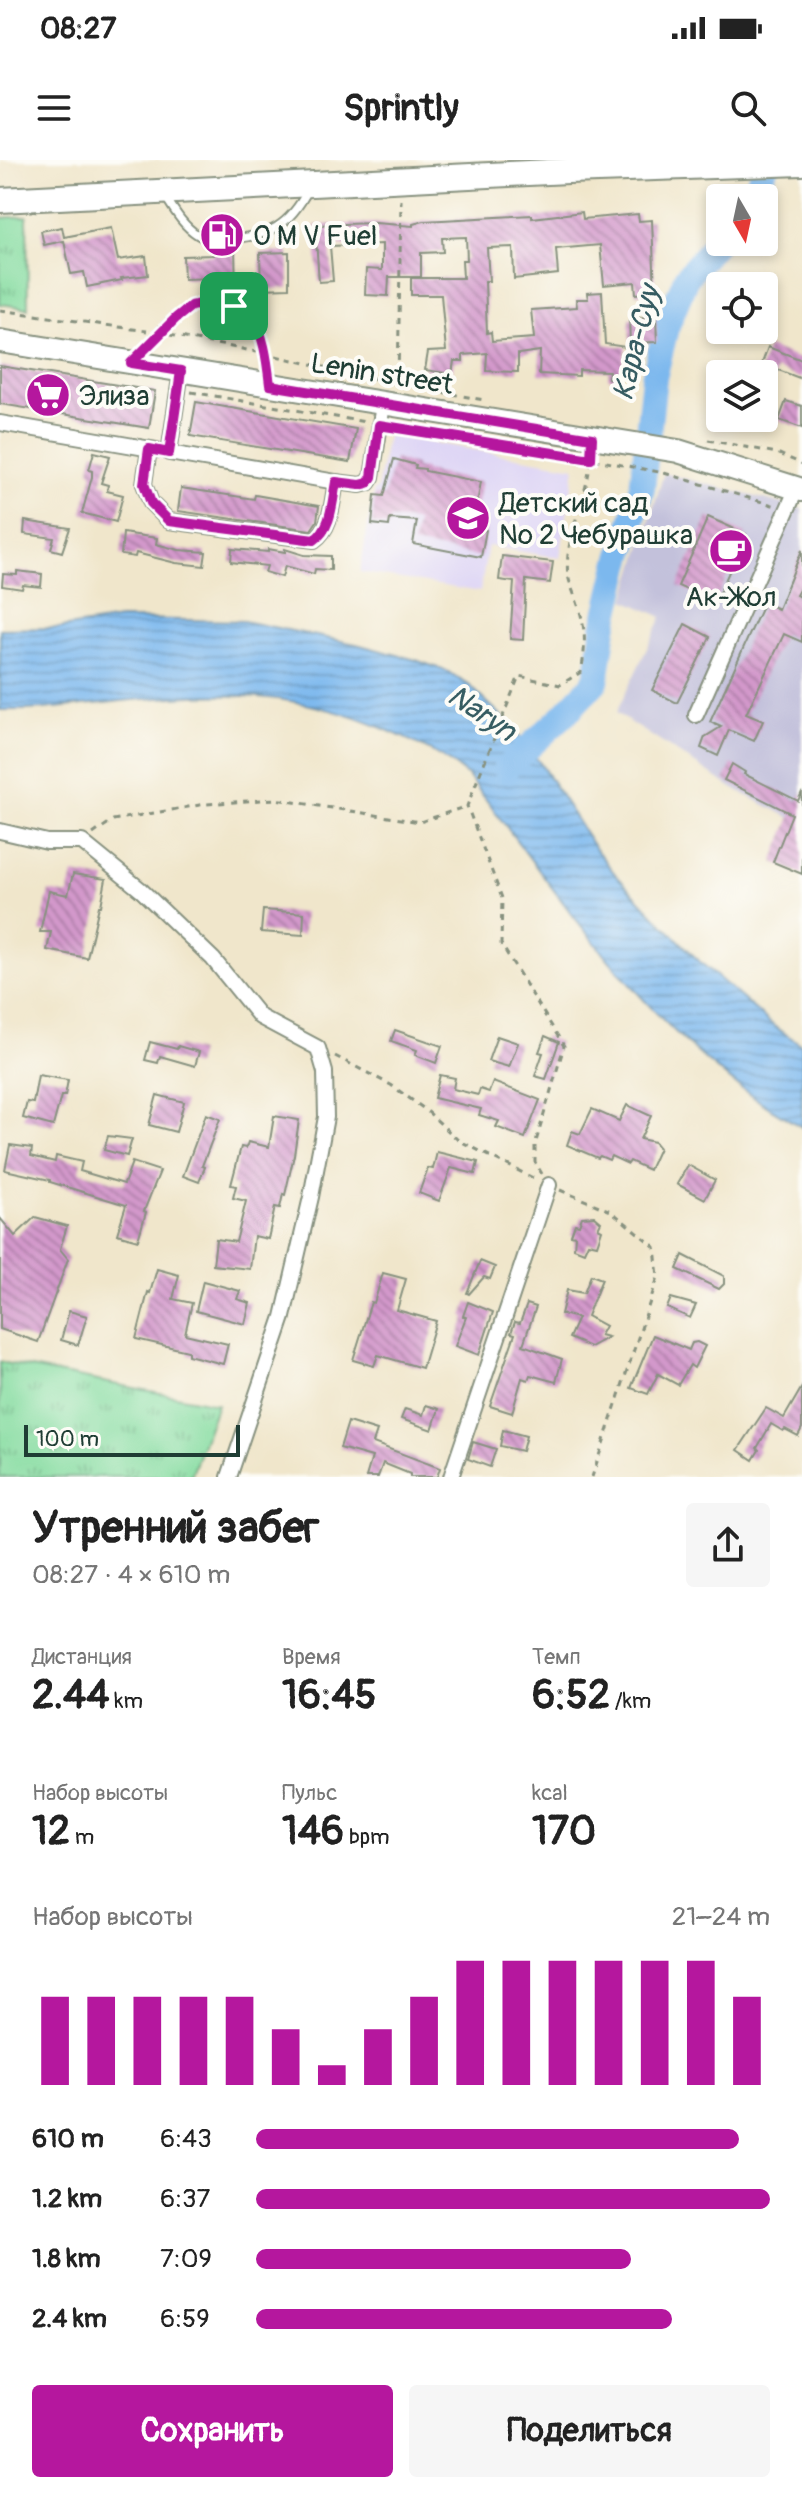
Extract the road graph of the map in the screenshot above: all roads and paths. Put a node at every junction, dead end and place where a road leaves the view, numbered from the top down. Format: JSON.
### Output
{"nodes":[{"id":1,"x":795,"y":163,"type":"edge"},
{"id":2,"x":568,"y":166,"type":"edge"},
{"id":3,"x":415,"y":173,"type":"edge"},
{"id":4,"x":311,"y":184,"type":"junction"},
{"id":5,"x":162,"y":192,"type":"junction"},
{"id":6,"x":0,"y":200,"type":"edge"},
{"id":7,"x":0,"y":310,"type":"edge"},
{"id":8,"x":161,"y":333,"type":"junction"},
{"id":9,"x":0,"y":341,"type":"edge"},
{"id":10,"x":267,"y":354,"type":"junction"},
{"id":11,"x":131,"y":363,"type":"junction"},
{"id":12,"x":179,"y":380,"type":"junction"},
{"id":13,"x":398,"y":384,"type":"junction"},
{"id":14,"x":270,"y":385,"type":"junction"},
{"id":15,"x":492,"y":401,"type":"dead end"},
{"id":16,"x":381,"y":414,"type":"junction"},
{"id":17,"x":0,"y":423,"type":"edge"},
{"id":18,"x":698,"y":438,"type":"dead end"},
{"id":19,"x":598,"y":446,"type":"junction"},
{"id":20,"x":149,"y":449,"type":"junction"},
{"id":21,"x":169,"y":453,"type":"junction"},
{"id":22,"x":802,"y":464,"type":"edge"},
{"id":23,"x":336,"y":482,"type":"junction"},
{"id":24,"x":800,"y":489,"type":"edge"},
{"id":25,"x":789,"y":509,"type":"junction"},
{"id":26,"x":696,"y":715,"type":"dead end"},
{"id":27,"x":467,"y":806,"type":"junction"},
{"id":28,"x":0,"y":831,"type":"edge"},
{"id":29,"x":82,"y":842,"type":"junction"},
{"id":30,"x":318,"y":1048,"type":"junction"},
{"id":31,"x":549,"y":1185,"type":"junction"},
{"id":32,"x":229,"y":1477,"type":"edge"},
{"id":33,"x":451,"y":1477,"type":"edge"},
{"id":34,"x":592,"y":1477,"type":"edge"}],
"edges":[{"from":1,"to":2,"type":"highway"},
{"from":2,"to":3,"type":"highway"},
{"from":3,"to":4,"type":"highway"},
{"from":3,"to":13,"type":"path"},
{"from":4,"to":5,"type":"highway"},
{"from":4,"to":5,"type":"lane"},
{"from":5,"to":6,"type":"highway"},
{"from":7,"to":8,"type":"path"},
{"from":8,"to":10,"type":"path"},
{"from":8,"to":10,"type":"lane"},
{"from":8,"to":11,"type":"lane"},
{"from":9,"to":11,"type":"main road","name":"Lenin street"},
{"from":10,"to":13,"type":"path"},
{"from":10,"to":14,"type":"lane"},
{"from":11,"to":12,"type":"main road","name":"Lenin street"},
{"from":12,"to":14,"type":"main road","name":"Lenin street"},
{"from":12,"to":16,"type":"path"},
{"from":12,"to":21,"type":"street"},
{"from":13,"to":15,"type":"path"},
{"from":14,"to":16,"type":"main road","name":"Lenin street"},
{"from":16,"to":19,"type":"main road","name":"Lenin street"},
{"from":16,"to":19,"type":"path"},
{"from":16,"to":23,"type":"street"},
{"from":17,"to":20,"type":"street"},
{"from":18,"to":22,"type":"path"},
{"from":19,"to":24,"type":"main road","name":"Lenin street"},
{"from":19,"to":25,"type":"path"},
{"from":19,"to":27,"type":"path"},
{"from":20,"to":21,"type":"street"},
{"from":20,"to":23,"type":"street"},
{"from":21,"to":23,"type":"street"},
{"from":24,"to":25,"type":"street"},
{"from":25,"to":26,"type":"street"},
{"from":27,"to":29,"type":"path"},
{"from":27,"to":31,"type":"path"},
{"from":28,"to":29,"type":"street"},
{"from":29,"to":30,"type":"street"},
{"from":30,"to":31,"type":"path"},
{"from":30,"to":32,"type":"street"},
{"from":31,"to":33,"type":"street"},
{"from":31,"to":34,"type":"path"}]}
